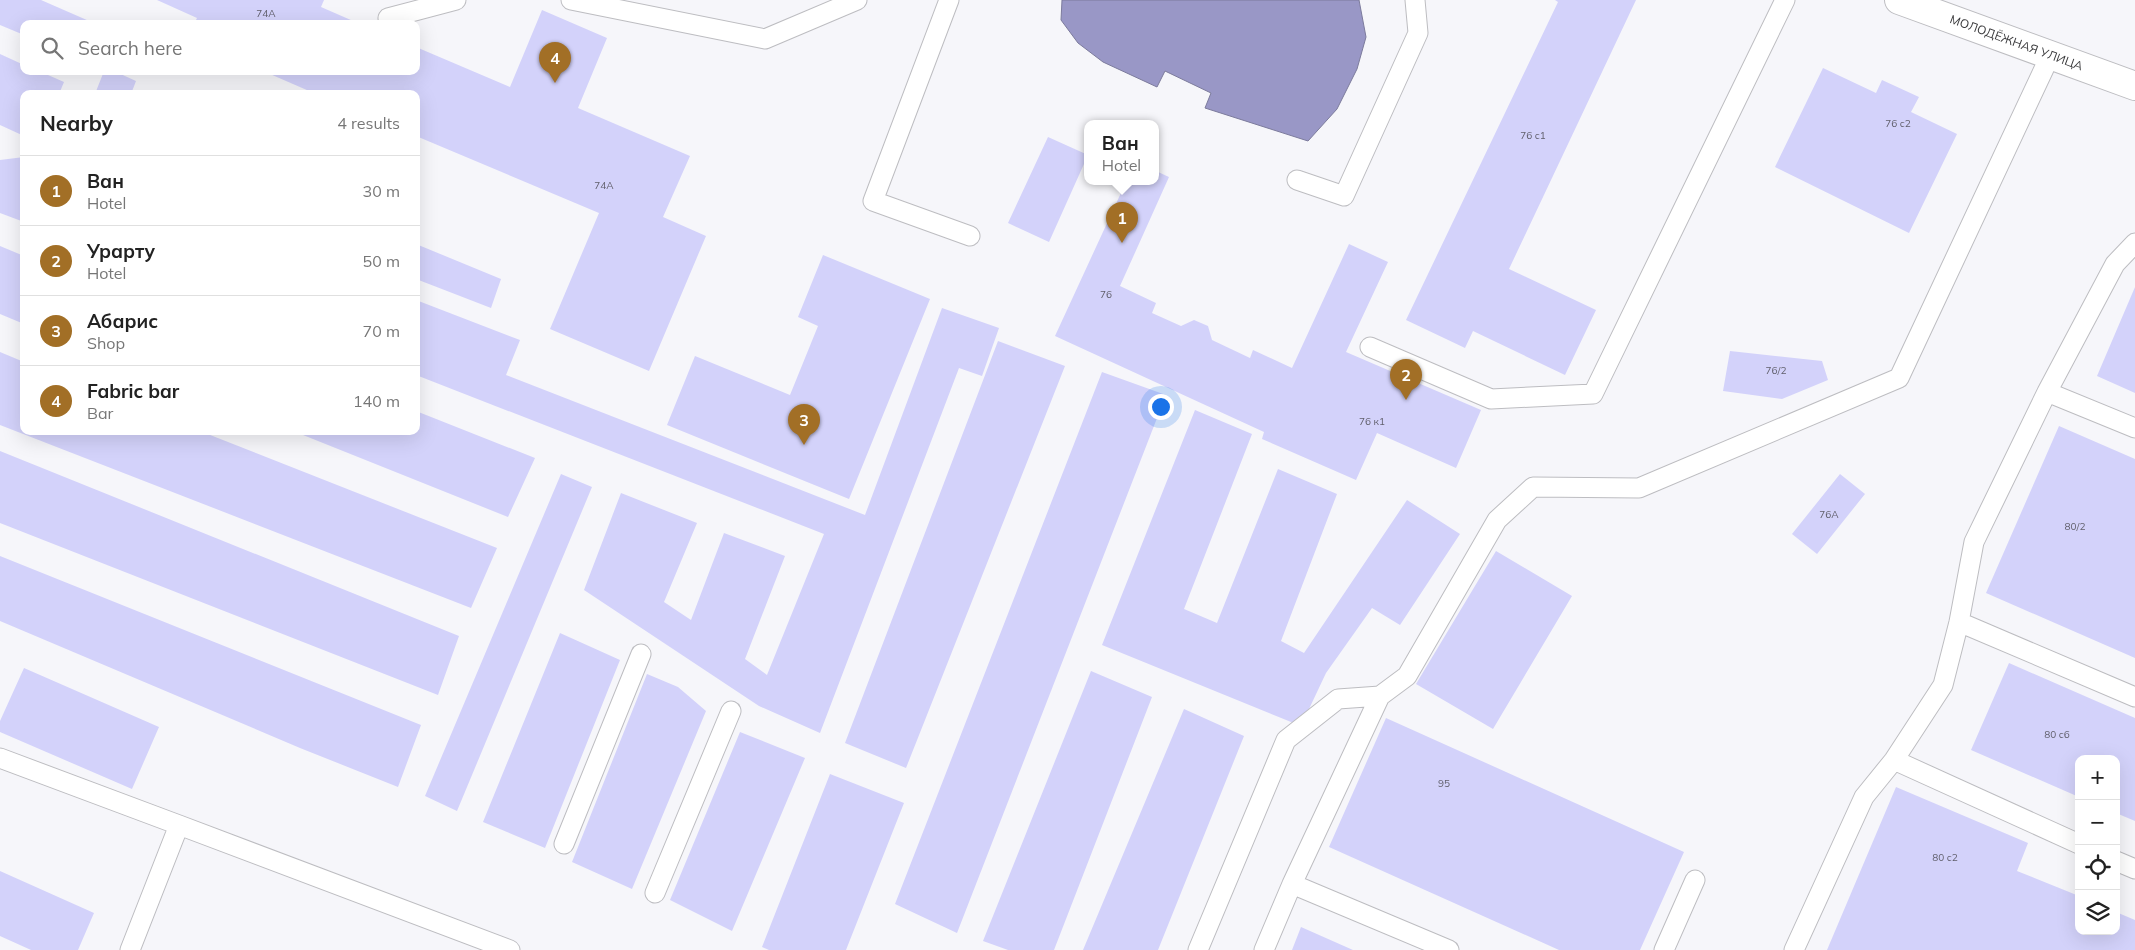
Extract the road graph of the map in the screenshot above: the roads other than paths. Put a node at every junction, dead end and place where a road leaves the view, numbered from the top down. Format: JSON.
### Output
{"nodes":[{"id":1,"x":456,"y":0,"type":"edge"},
{"id":2,"x":571,"y":0,"type":"edge"},
{"id":3,"x":857,"y":0,"type":"edge"},
{"id":4,"x":949,"y":0,"type":"edge"},
{"id":5,"x":1415,"y":0,"type":"edge"},
{"id":6,"x":1785,"y":0,"type":"edge"},
{"id":7,"x":1899,"y":0,"type":"edge"},
{"id":8,"x":388,"y":18,"type":"dead end"},
{"id":9,"x":2050,"y":56,"type":"junction"},
{"id":10,"x":2135,"y":86,"type":"edge"},
{"id":11,"x":1297,"y":180,"type":"dead end"},
{"id":12,"x":970,"y":236,"type":"dead end"},
{"id":13,"x":2135,"y":243,"type":"edge"},
{"id":14,"x":1370,"y":347,"type":"dead end"},
{"id":15,"x":2047,"y":392,"type":"junction"},
{"id":16,"x":2135,"y":428,"type":"edge"},
{"id":17,"x":1959,"y":622,"type":"junction"},
{"id":18,"x":641,"y":654,"type":"dead end"},
{"id":19,"x":1380,"y":696,"type":"junction"},
{"id":20,"x":2135,"y":696,"type":"edge"},
{"id":21,"x":731,"y":711,"type":"dead end"},
{"id":22,"x":0,"y":758,"type":"edge"},
{"id":23,"x":1894,"y":760,"type":"junction"},
{"id":24,"x":180,"y":825,"type":"junction"},
{"id":25,"x":2075,"y":842,"type":"edge"},
{"id":26,"x":564,"y":844,"type":"dead end"},
{"id":27,"x":2120,"y":863,"type":"edge"},
{"id":28,"x":2135,"y":869,"type":"edge"},
{"id":29,"x":1695,"y":880,"type":"dead end"},
{"id":30,"x":1292,"y":884,"type":"junction"},
{"id":31,"x":655,"y":893,"type":"dead end"},
{"id":32,"x":130,"y":950,"type":"edge"},
{"id":33,"x":510,"y":950,"type":"edge"},
{"id":34,"x":1198,"y":950,"type":"edge"},
{"id":35,"x":1264,"y":950,"type":"edge"},
{"id":36,"x":1449,"y":950,"type":"edge"},
{"id":37,"x":1664,"y":950,"type":"edge"},
{"id":38,"x":1794,"y":950,"type":"edge"}],
"edges":[{"from":1,"to":8,"type":"lane"},
{"from":2,"to":3,"type":"lane"},
{"from":4,"to":12,"type":"lane"},
{"from":5,"to":11,"type":"lane"},
{"from":6,"to":14,"type":"lane"},
{"from":7,"to":9,"type":"street","name":"МОЛОДЁЖНАЯ УЛИЦА"},
{"from":9,"to":10,"type":"street","name":"МОЛОДЁЖНАЯ УЛИЦА"},
{"from":9,"to":19,"type":"lane"},
{"from":13,"to":15,"type":"lane"},
{"from":15,"to":16,"type":"lane"},
{"from":15,"to":17,"type":"lane"},
{"from":17,"to":20,"type":"lane"},
{"from":17,"to":23,"type":"lane"},
{"from":18,"to":26,"type":"lane"},
{"from":19,"to":30,"type":"lane"},
{"from":19,"to":34,"type":"lane"},
{"from":21,"to":31,"type":"lane"},
{"from":22,"to":24,"type":"lane"},
{"from":23,"to":25,"type":"lane"},
{"from":23,"to":38,"type":"lane"},
{"from":24,"to":32,"type":"lane"},
{"from":24,"to":33,"type":"lane"},
{"from":27,"to":28,"type":"lane"},
{"from":29,"to":37,"type":"lane"},
{"from":30,"to":35,"type":"lane"},
{"from":30,"to":36,"type":"lane"}]}
